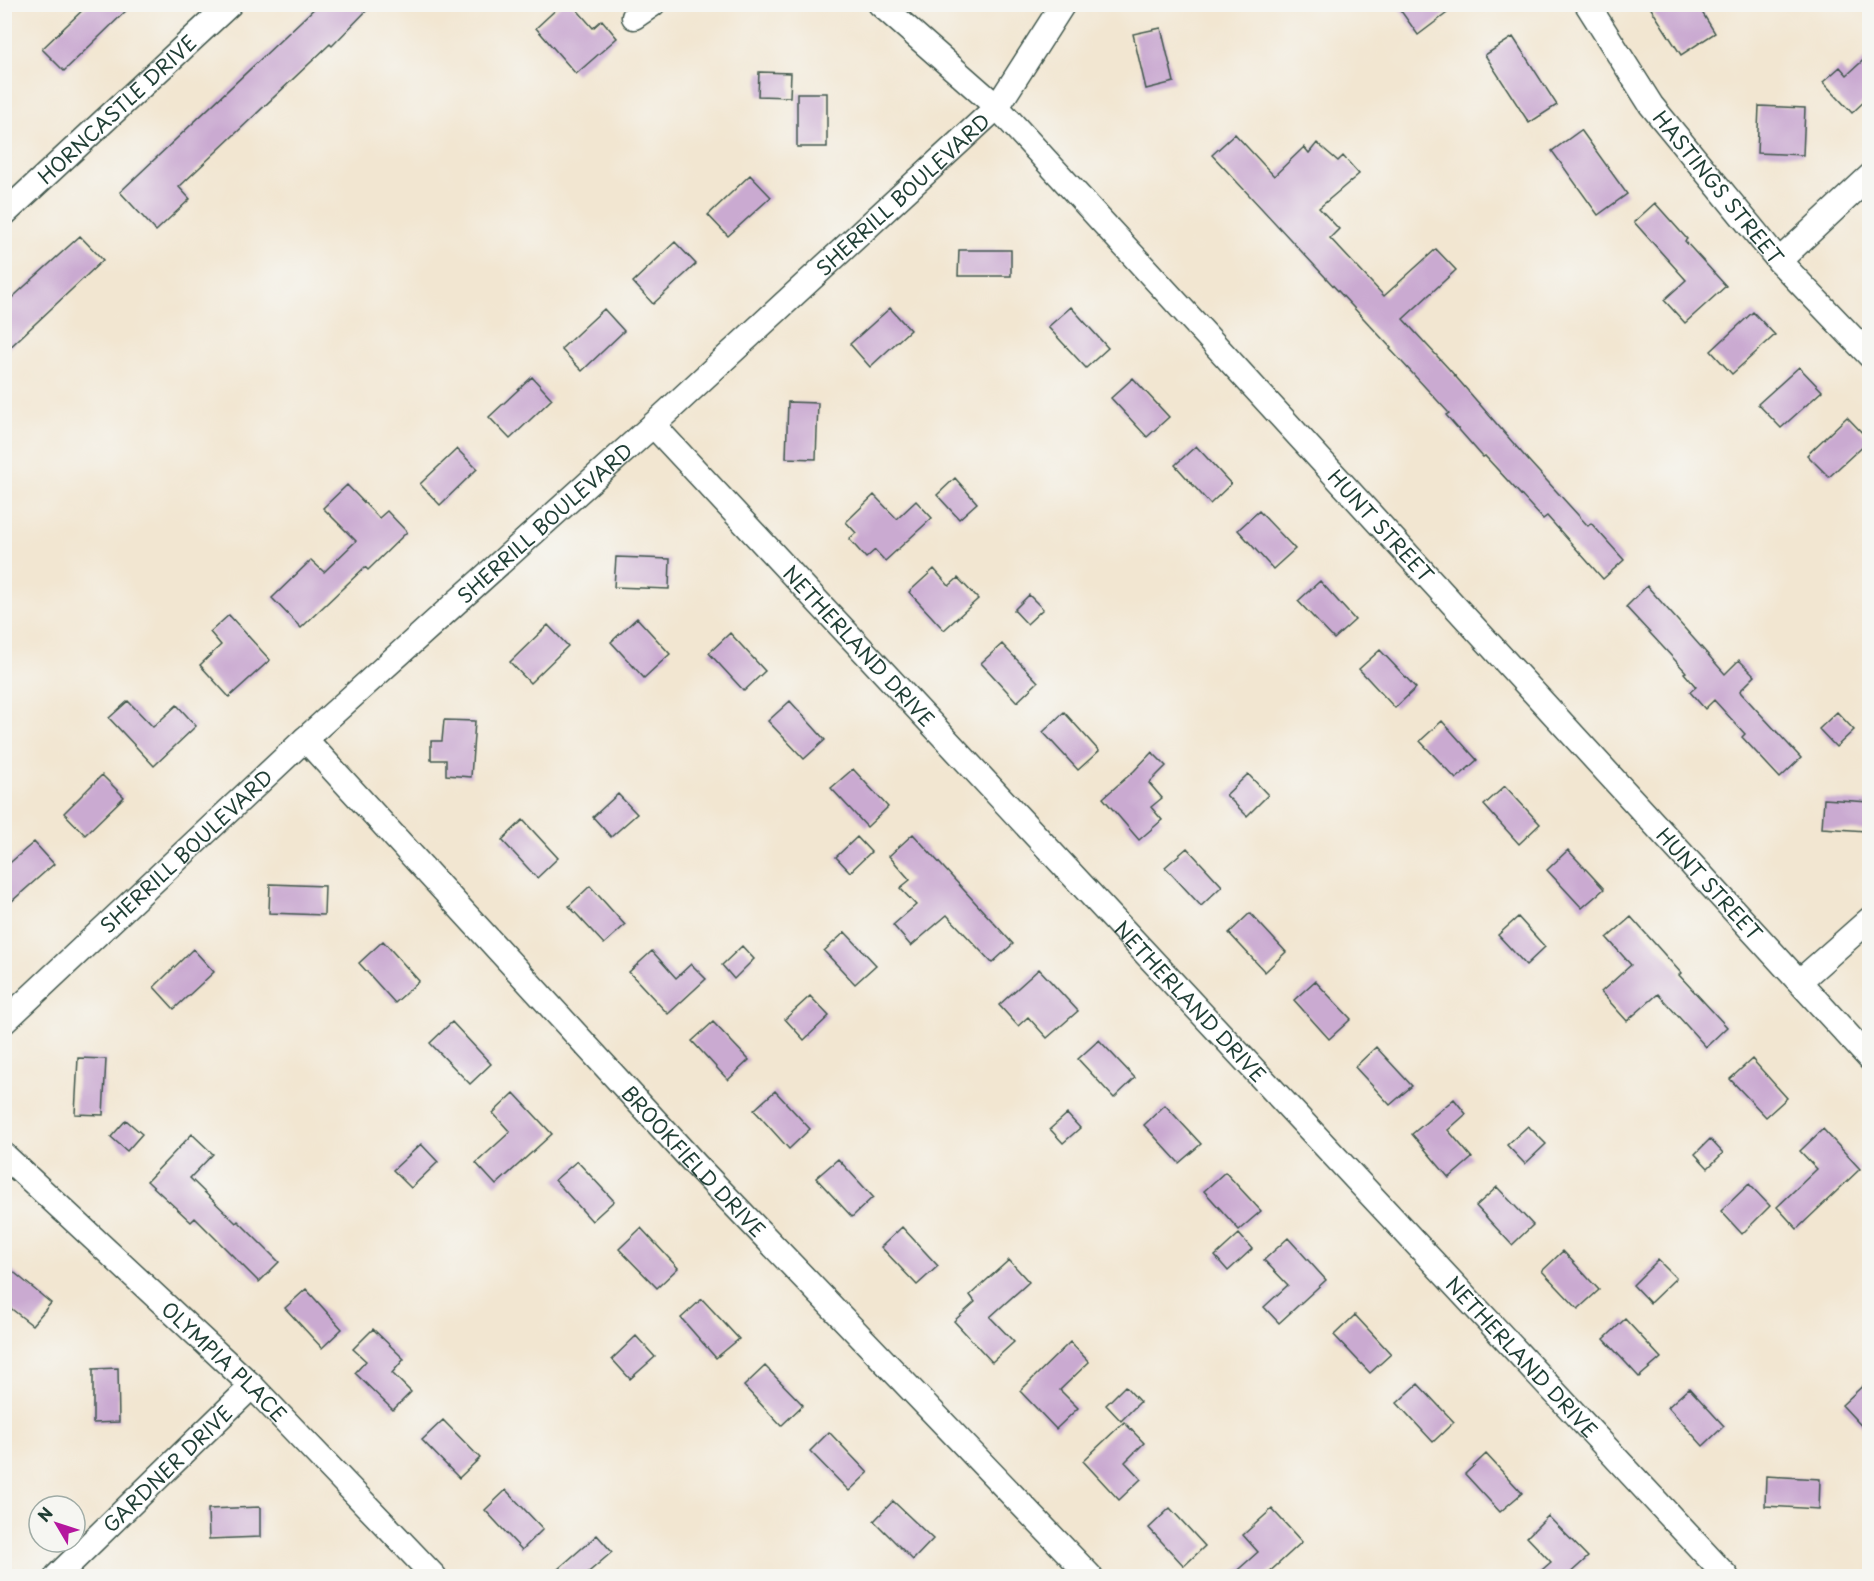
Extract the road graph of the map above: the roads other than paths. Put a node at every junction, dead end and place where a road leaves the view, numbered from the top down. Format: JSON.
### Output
{"nodes":[{"id":1,"x":230,"y":4,"type":"edge"},
{"id":2,"x":880,"y":4,"type":"edge"},
{"id":3,"x":1063,"y":4,"type":"edge"},
{"id":4,"x":1587,"y":4,"type":"edge"},
{"id":5,"x":997,"y":107,"type":"junction"},
{"id":6,"x":1869,"y":176,"type":"edge"},
{"id":7,"x":4,"y":214,"type":"edge"},
{"id":8,"x":1779,"y":261,"type":"junction"},
{"id":9,"x":1869,"y":356,"type":"edge"},
{"id":10,"x":653,"y":425,"type":"junction"},
{"id":11,"x":305,"y":739,"type":"junction"},
{"id":12,"x":1869,"y":919,"type":"edge"},
{"id":13,"x":1800,"y":981,"type":"junction"},
{"id":14,"x":4,"y":1022,"type":"edge"},
{"id":15,"x":1869,"y":1059,"type":"edge"},
{"id":16,"x":4,"y":1155,"type":"edge"},
{"id":17,"x":252,"y":1386,"type":"junction"},
{"id":18,"x":57,"y":1576,"type":"edge"},
{"id":19,"x":434,"y":1576,"type":"edge"},
{"id":20,"x":1090,"y":1576,"type":"edge"},
{"id":21,"x":1726,"y":1576,"type":"edge"}],
"edges":[{"from":1,"to":7,"type":"street","name":"HORNCASTLE DRIVE"},
{"from":2,"to":5,"type":"street","name":"HUNT STREET"},
{"from":3,"to":5,"type":"street","name":"SHERRILL BOULEVARD"},
{"from":4,"to":8,"type":"street","name":"HASTINGS STREET"},
{"from":5,"to":10,"type":"street","name":"SHERRILL BOULEVARD"},
{"from":5,"to":13,"type":"street","name":"HUNT STREET"},
{"from":6,"to":8,"type":"street"},
{"from":8,"to":9,"type":"street","name":"HASTINGS STREET"},
{"from":10,"to":11,"type":"street","name":"SHERRILL BOULEVARD"},
{"from":10,"to":21,"type":"street","name":"NETHERLAND DRIVE"},
{"from":11,"to":14,"type":"street","name":"SHERRILL BOULEVARD"},
{"from":11,"to":20,"type":"street","name":"BROOKFIELD DRIVE"},
{"from":12,"to":13,"type":"street"},
{"from":13,"to":15,"type":"street","name":"HUNT STREET"},
{"from":16,"to":17,"type":"street","name":"OLYMPIA PLACE"},
{"from":17,"to":18,"type":"street","name":"GARDNER DRIVE"},
{"from":17,"to":19,"type":"street","name":"OLYMPIA PLACE"}]}
